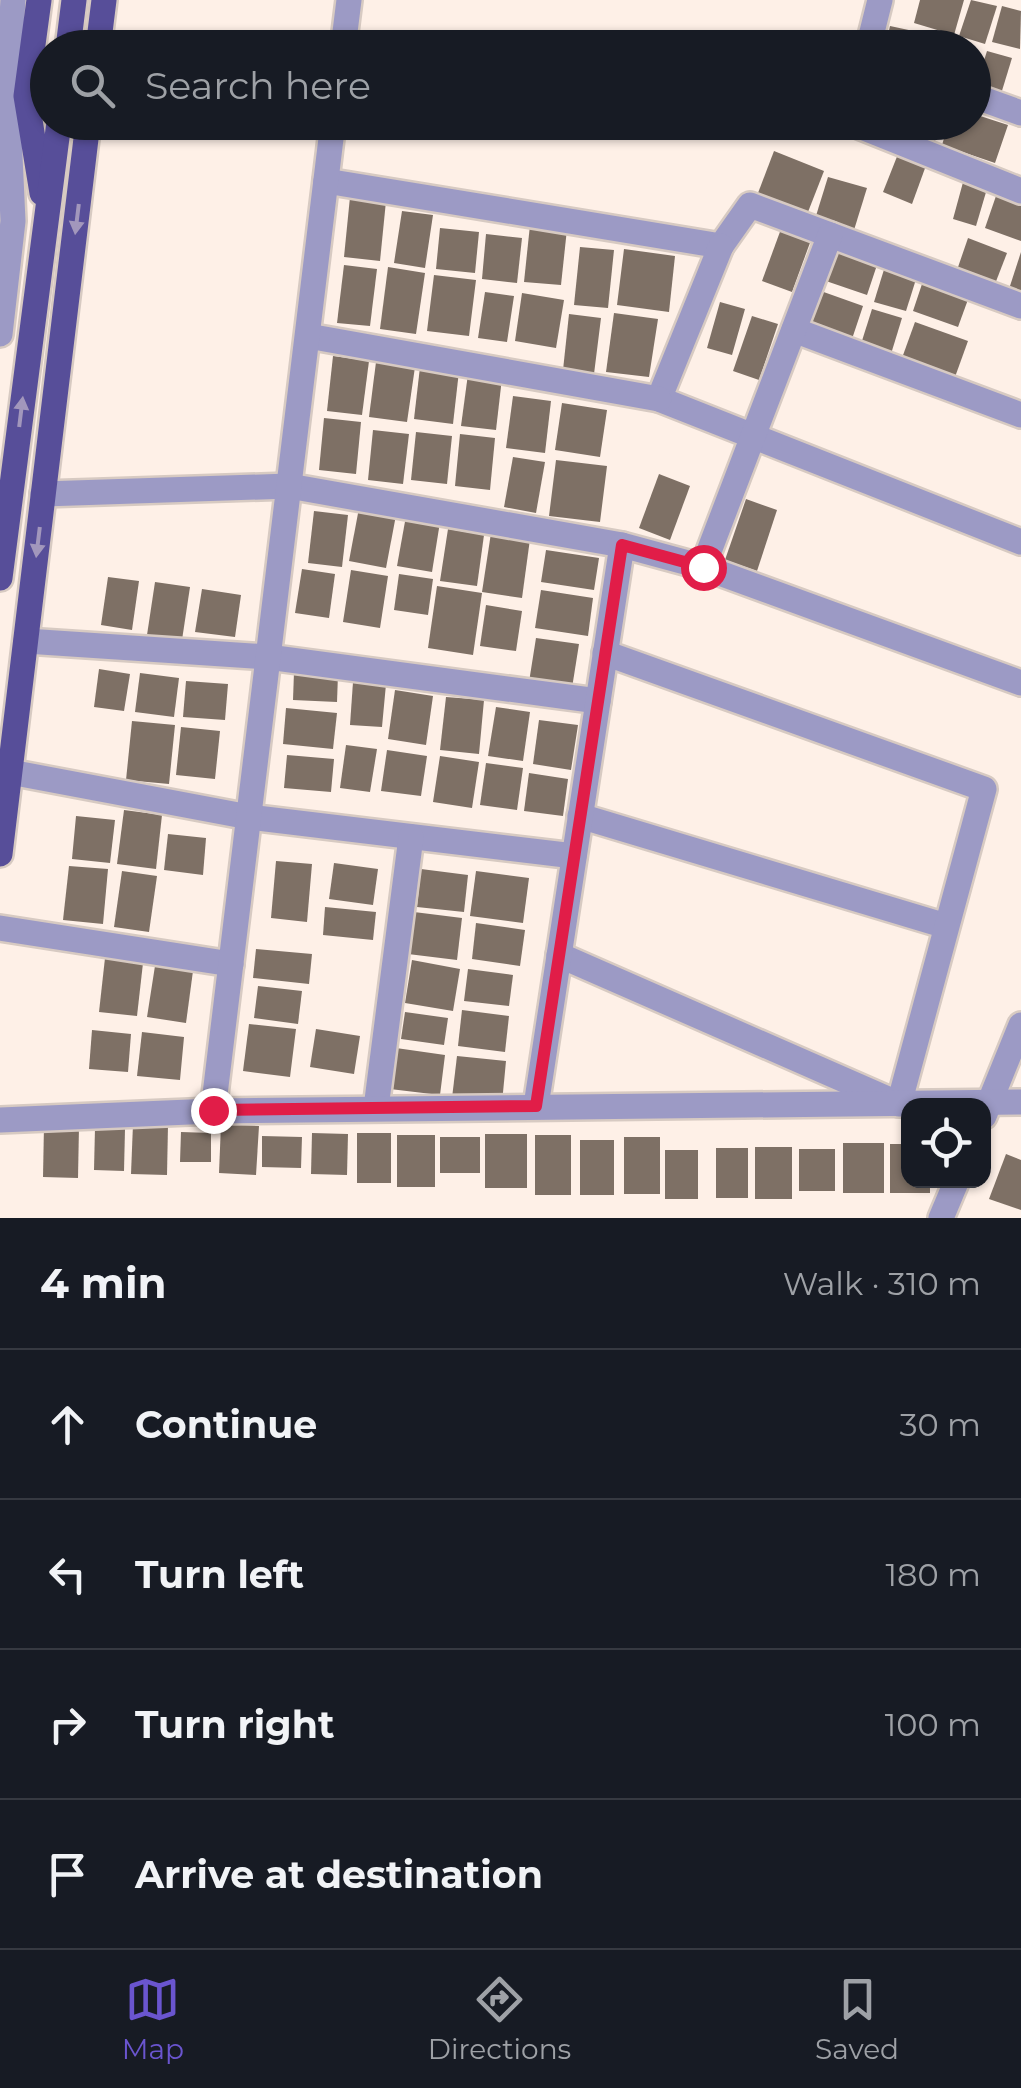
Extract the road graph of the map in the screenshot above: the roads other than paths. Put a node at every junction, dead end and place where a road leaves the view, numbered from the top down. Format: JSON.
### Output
{"nodes":[{"id":1,"x":13,"y":0,"type":"edge"},
{"id":2,"x":39,"y":0,"type":"edge"},
{"id":3,"x":74,"y":0,"type":"edge"},
{"id":4,"x":104,"y":0,"type":"edge"},
{"id":5,"x":348,"y":0,"type":"edge"},
{"id":6,"x":880,"y":0,"type":"edge"},
{"id":7,"x":35,"y":30,"type":"edge"},
{"id":8,"x":70,"y":30,"type":"edge"},
{"id":9,"x":100,"y":30,"type":"edge"},
{"id":10,"x":345,"y":30,"type":"edge"},
{"id":11,"x":872,"y":30,"type":"edge"},
{"id":12,"x":30,"y":66,"type":"edge"},
{"id":13,"x":991,"y":102,"type":"edge"},
{"id":14,"x":1021,"y":113,"type":"edge"},
{"id":15,"x":30,"y":120,"type":"edge"},
{"id":16,"x":33,"y":140,"type":"edge"},
{"id":17,"x":57,"y":140,"type":"edge"},
{"id":18,"x":86,"y":140,"type":"edge"},
{"id":19,"x":332,"y":140,"type":"edge"},
{"id":20,"x":894,"y":140,"type":"edge"},
{"id":21,"x":326,"y":181,"type":"junction"},
{"id":22,"x":1021,"y":190,"type":"edge"},
{"id":23,"x":46,"y":217,"type":"junction"},
{"id":24,"x":830,"y":235,"type":"junction"},
{"id":25,"x":721,"y":246,"type":"junction"},
{"id":26,"x":1021,"y":306,"type":"edge"},
{"id":27,"x":794,"y":330,"type":"junction"},
{"id":28,"x":0,"y":334,"type":"edge"},
{"id":29,"x":308,"y":336,"type":"junction"},
{"id":30,"x":659,"y":399,"type":"junction"},
{"id":31,"x":1021,"y":415,"type":"edge"},
{"id":32,"x":753,"y":438,"type":"junction"},
{"id":33,"x":289,"y":486,"type":"junction"},
{"id":34,"x":44,"y":494,"type":"junction"},
{"id":35,"x":1021,"y":542,"type":"edge"},
{"id":36,"x":622,"y":545,"type":"junction"},
{"id":37,"x":703,"y":567,"type":"junction"},
{"id":38,"x":0,"y":578,"type":"edge"},
{"id":39,"x":26,"y":640,"type":"junction"},
{"id":40,"x":605,"y":653,"type":"junction"},
{"id":41,"x":268,"y":658,"type":"junction"},
{"id":42,"x":1021,"y":683,"type":"edge"},
{"id":43,"x":598,"y":701,"type":"junction"},
{"id":44,"x":10,"y":772,"type":"junction"},
{"id":45,"x":580,"y":816,"type":"junction"},
{"id":46,"x":249,"y":817,"type":"junction"},
{"id":47,"x":410,"y":836,"type":"junction"},
{"id":48,"x":0,"y":854,"type":"edge"},
{"id":49,"x":574,"y":856,"type":"junction"},
{"id":50,"x":946,"y":926,"type":"junction"},
{"id":51,"x":0,"y":928,"type":"edge"},
{"id":52,"x":559,"y":955,"type":"junction"},
{"id":53,"x":231,"y":964,"type":"junction"},
{"id":54,"x":1021,"y":1025,"type":"edge"},
{"id":55,"x":991,"y":1098,"type":"edge"},
{"id":56,"x":1021,"y":1102,"type":"edge"},
{"id":57,"x":899,"y":1104,"type":"junction"},
{"id":58,"x":536,"y":1106,"type":"junction"},
{"id":59,"x":376,"y":1108,"type":"junction"},
{"id":60,"x":991,"y":1109,"type":"edge"},
{"id":61,"x":213,"y":1110,"type":"junction"},
{"id":62,"x":0,"y":1120,"type":"edge"},
{"id":63,"x":954,"y":1188,"type":"edge"},
{"id":64,"x":941,"y":1218,"type":"edge"}],
"edges":[{"from":1,"to":28,"type":"street"},
{"from":2,"to":7,"type":"main road"},
{"from":3,"to":8,"type":"main road"},
{"from":4,"to":9,"type":"main road"},
{"from":5,"to":10,"type":"street"},
{"from":6,"to":11,"type":"street"},
{"from":12,"to":15,"type":"main road"},
{"from":13,"to":14,"type":"street"},
{"from":16,"to":23,"type":"main road"},
{"from":17,"to":23,"type":"main road"},
{"from":18,"to":34,"type":"main road","one_way":true},
{"from":19,"to":21,"type":"street"},
{"from":20,"to":22,"type":"street"},
{"from":21,"to":25,"type":"street"},
{"from":21,"to":29,"type":"street"},
{"from":38,"to":23,"type":"main road","one_way":true},
{"from":24,"to":25,"type":"street"},
{"from":24,"to":26,"type":"street"},
{"from":24,"to":27,"type":"street"},
{"from":25,"to":30,"type":"street"},
{"from":27,"to":31,"type":"street"},
{"from":27,"to":32,"type":"street"},
{"from":29,"to":30,"type":"street"},
{"from":29,"to":33,"type":"street"},
{"from":30,"to":32,"type":"street"},
{"from":32,"to":35,"type":"street"},
{"from":32,"to":37,"type":"street"},
{"from":33,"to":34,"type":"street"},
{"from":33,"to":36,"type":"street"},
{"from":33,"to":41,"type":"street"},
{"from":34,"to":39,"type":"main road","one_way":true},
{"from":36,"to":37,"type":"street"},
{"from":36,"to":40,"type":"street"},
{"from":37,"to":42,"type":"street"},
{"from":39,"to":41,"type":"street"},
{"from":39,"to":44,"type":"main road"},
{"from":40,"to":43,"type":"street"},
{"from":40,"to":50,"type":"street"},
{"from":41,"to":43,"type":"street"},
{"from":41,"to":46,"type":"street"},
{"from":43,"to":45,"type":"street"},
{"from":44,"to":46,"type":"street"},
{"from":44,"to":48,"type":"main road"},
{"from":45,"to":49,"type":"street"},
{"from":45,"to":50,"type":"street"},
{"from":46,"to":47,"type":"street"},
{"from":46,"to":53,"type":"street"},
{"from":47,"to":49,"type":"street"},
{"from":47,"to":59,"type":"street"},
{"from":49,"to":52,"type":"street"},
{"from":50,"to":57,"type":"street"},
{"from":51,"to":53,"type":"street"},
{"from":52,"to":57,"type":"street"},
{"from":52,"to":58,"type":"street"},
{"from":53,"to":61,"type":"street"},
{"from":54,"to":55,"type":"street"},
{"from":56,"to":60,"type":"street"},
{"from":57,"to":58,"type":"street"},
{"from":58,"to":59,"type":"street"},
{"from":59,"to":61,"type":"street"},
{"from":61,"to":62,"type":"street"},
{"from":63,"to":64,"type":"street"}]}
